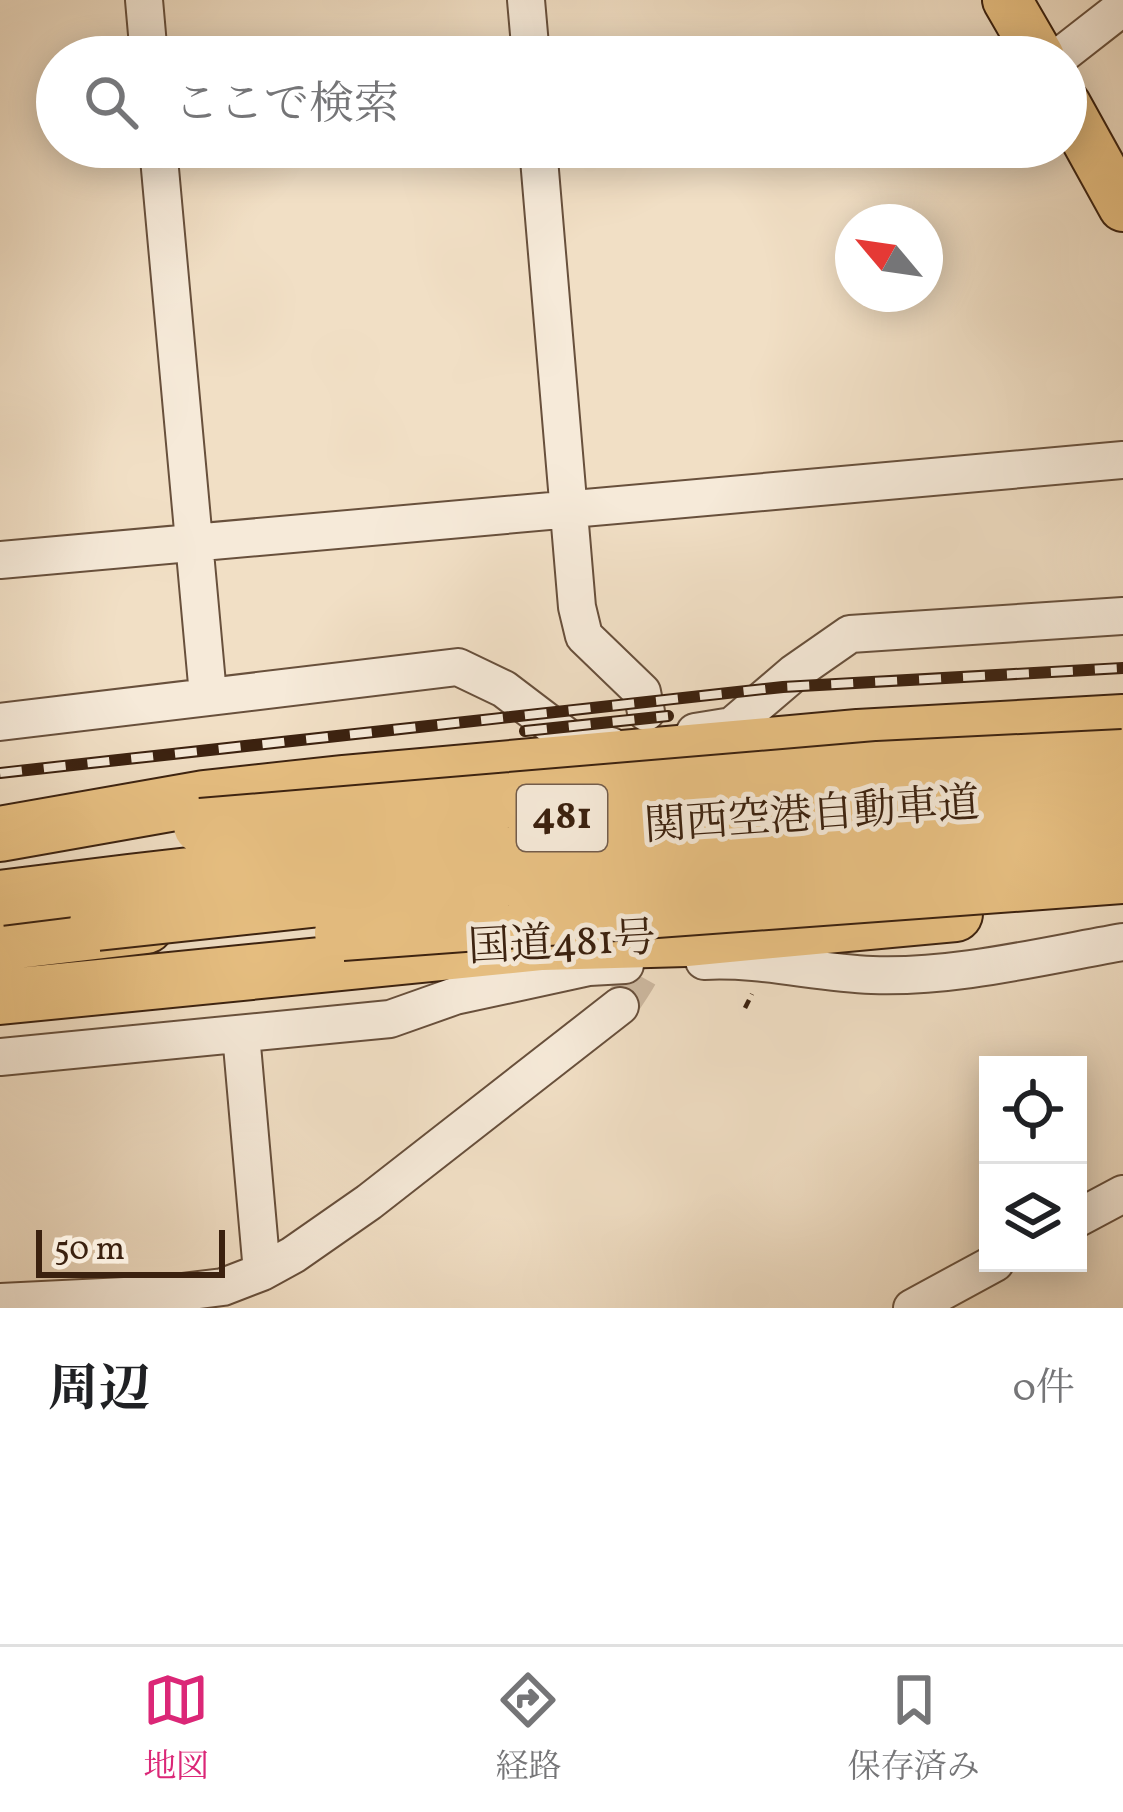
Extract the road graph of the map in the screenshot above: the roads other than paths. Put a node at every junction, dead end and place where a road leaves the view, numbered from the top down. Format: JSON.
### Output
{"nodes":[{"id":1,"x":144,"y":0,"type":"edge"},
{"id":2,"x":526,"y":0,"type":"edge"},
{"id":3,"x":1007,"y":0,"type":"edge"},
{"id":4,"x":1123,"y":7,"type":"edge"},
{"id":5,"x":147,"y":36,"type":"edge"},
{"id":6,"x":529,"y":36,"type":"edge"},
{"id":7,"x":1028,"y":36,"type":"edge"},
{"id":8,"x":1085,"y":36,"type":"edge"},
{"id":9,"x":1087,"y":142,"type":"edge"},
{"id":10,"x":160,"y":168,"type":"edge"},
{"id":11,"x":540,"y":168,"type":"edge"},
{"id":12,"x":1123,"y":207,"type":"edge"},
{"id":13,"x":1123,"y":460,"type":"edge"},
{"id":14,"x":569,"y":509,"type":"junction"},
{"id":15,"x":194,"y":542,"type":"junction"},
{"id":16,"x":0,"y":560,"type":"edge"},
{"id":17,"x":1123,"y":616,"type":"edge"},
{"id":18,"x":208,"y":695,"type":"junction"},
{"id":19,"x":646,"y":712,"type":"dead end"},
{"id":20,"x":0,"y":722,"type":"edge"},
{"id":21,"x":1123,"y":722,"type":"edge"},
{"id":22,"x":1123,"y":756,"type":"edge"},
{"id":23,"x":1123,"y":797,"type":"edge"},
{"id":24,"x":201,"y":826,"type":"junction"},
{"id":25,"x":1123,"y":836,"type":"edge"},
{"id":26,"x":0,"y":837,"type":"edge"},
{"id":27,"x":1123,"y":849,"type":"edge"},
{"id":28,"x":0,"y":870,"type":"edge"},
{"id":29,"x":1123,"y":880,"type":"edge"},
{"id":30,"x":0,"y":898,"type":"edge"},
{"id":31,"x":274,"y":938,"type":"junction"},
{"id":32,"x":0,"y":941,"type":"edge"},
{"id":33,"x":1123,"y":942,"type":"edge"},
{"id":34,"x":0,"y":986,"type":"edge"},
{"id":35,"x":0,"y":997,"type":"edge"},
{"id":36,"x":620,"y":1006,"type":"tunnel mouth"},
{"id":37,"x":241,"y":1034,"type":"junction"},
{"id":38,"x":0,"y":1057,"type":"edge"},
{"id":39,"x":1123,"y":1194,"type":"edge"},
{"id":40,"x":1087,"y":1213,"type":"edge"},
{"id":41,"x":262,"y":1272,"type":"junction"},
{"id":42,"x":979,"y":1272,"type":"edge"},
{"id":43,"x":0,"y":1302,"type":"edge"},
{"id":44,"x":912,"y":1308,"type":"edge"}],
"edges":[{"from":1,"to":5,"type":"street"},
{"from":2,"to":6,"type":"street"},
{"from":3,"to":7,"type":"main road"},
{"from":4,"to":8,"type":"street"},
{"from":9,"to":12,"type":"main road"},
{"from":10,"to":15,"type":"street"},
{"from":11,"to":14,"type":"street"},
{"from":13,"to":14,"type":"street"},
{"from":14,"to":15,"type":"street"},
{"from":14,"to":19,"type":"street"},
{"from":15,"to":16,"type":"street"},
{"from":15,"to":18,"type":"street"},
{"from":17,"to":18,"type":"street"},
{"from":18,"to":20,"type":"street"},
{"from":21,"to":26,"type":"highway","number":"481"},
{"from":22,"to":24,"type":"highway","bridge":true},
{"from":22,"to":28,"type":"highway","number":"481"},
{"from":23,"to":30,"type":"highway","name":"関西空港自動車道","bridge":true},
{"from":24,"to":26,"type":"highway"},
{"from":24,"to":28,"type":"highway"},
{"from":25,"to":32,"type":"highway","name":"関西空港自動車道","bridge":true},
{"from":27,"to":32,"type":"highway","number":"481"},
{"from":29,"to":31,"type":"highway","bridge":true},
{"from":29,"to":35,"type":"highway","name":"国道481号"},
{"from":31,"to":32,"type":"highway"},
{"from":31,"to":34,"type":"highway"},
{"from":33,"to":37,"type":"street"},
{"from":36,"to":41,"type":"street"},
{"from":37,"to":38,"type":"street"},
{"from":37,"to":41,"type":"street"},
{"from":39,"to":40,"type":"street"},
{"from":41,"to":43,"type":"street"},
{"from":42,"to":44,"type":"street"}]}
